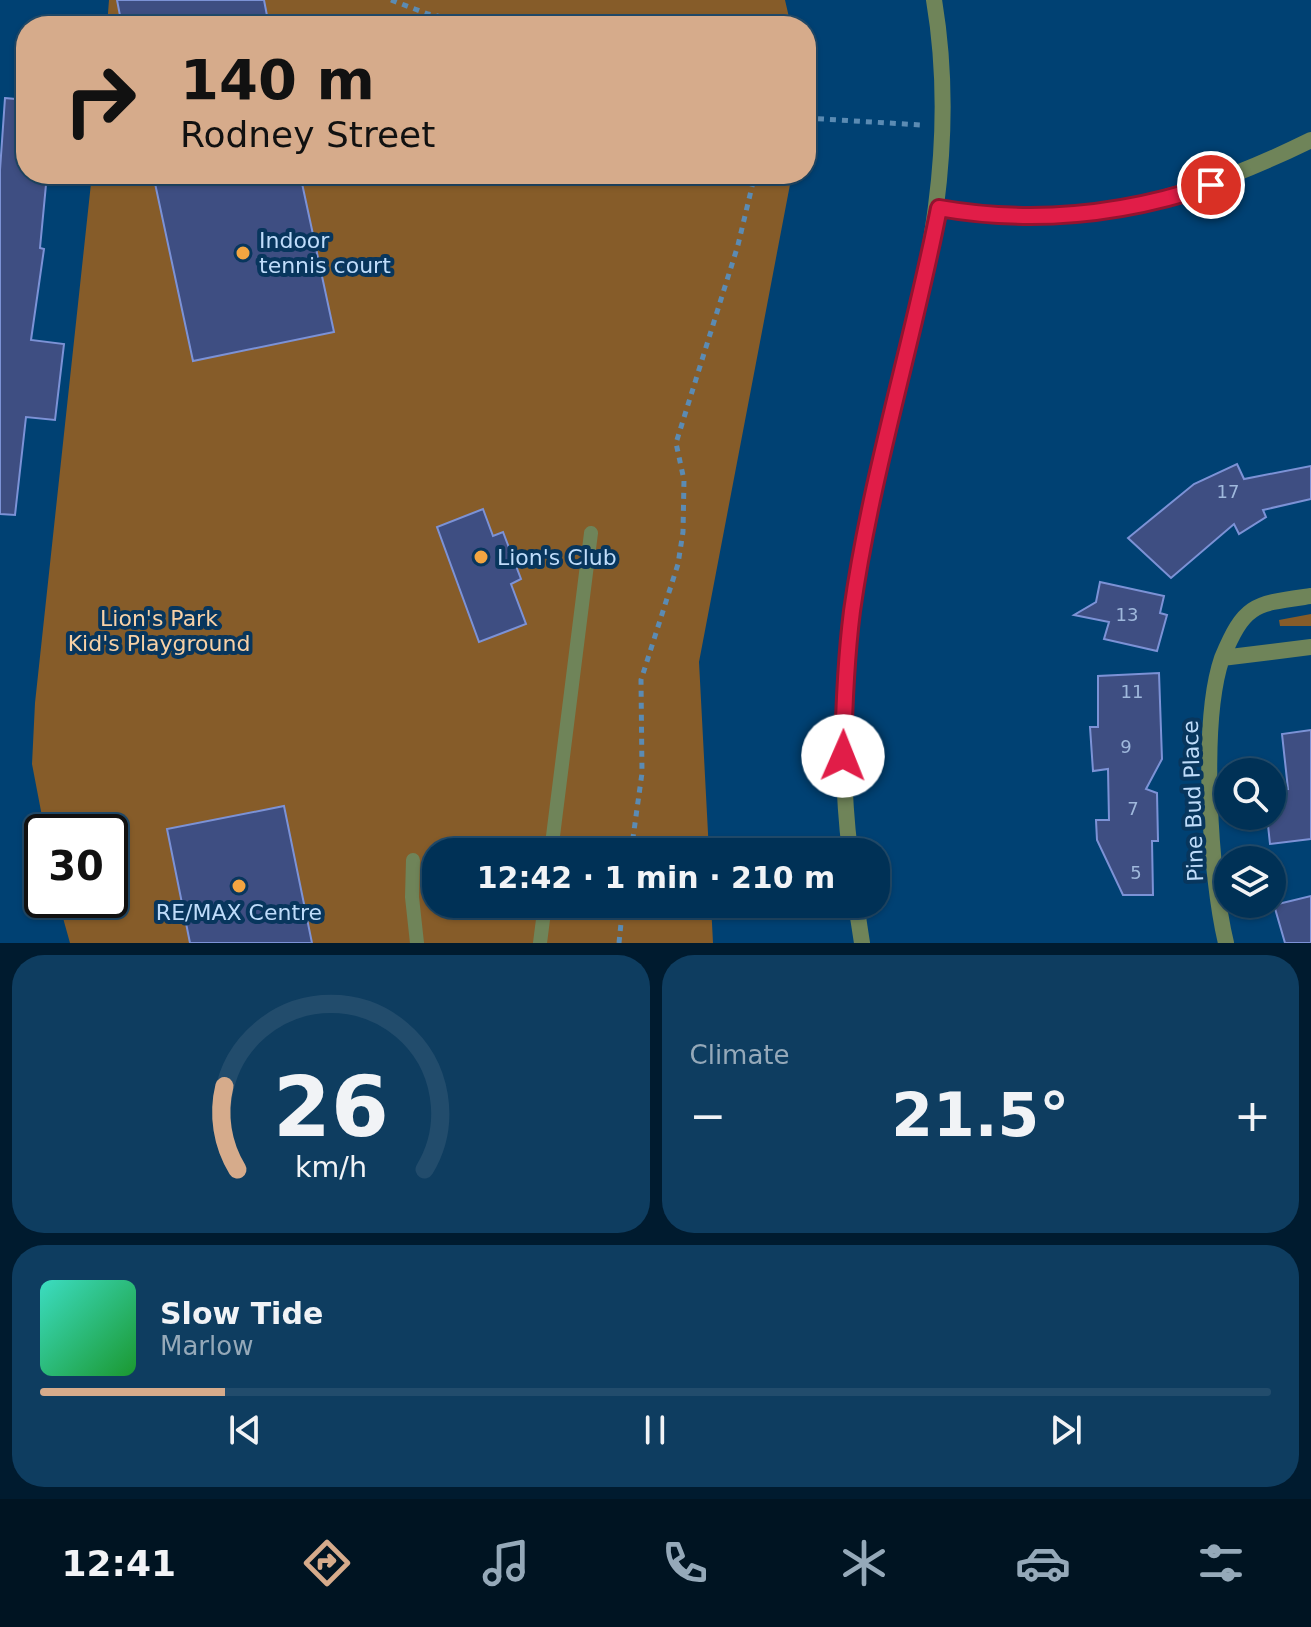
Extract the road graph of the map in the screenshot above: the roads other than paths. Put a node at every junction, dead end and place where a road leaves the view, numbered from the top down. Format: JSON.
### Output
{"nodes":[{"id":1,"x":934,"y":0,"type":"edge"},
{"id":2,"x":1311,"y":140,"type":"edge"},
{"id":3,"x":939,"y":208,"type":"junction"},
{"id":4,"x":591,"y":533,"type":"dead end"},
{"id":5,"x":1311,"y":596,"type":"edge"},
{"id":6,"x":1311,"y":647,"type":"edge"},
{"id":7,"x":1222,"y":658,"type":"junction"},
{"id":8,"x":553,"y":838,"type":"edge"},
{"id":9,"x":849,"y":838,"type":"edge"},
{"id":10,"x":413,"y":860,"type":"dead end"},
{"id":11,"x":543,"y":918,"type":"edge"},
{"id":12,"x":858,"y":918,"type":"edge"},
{"id":13,"x":417,"y":943,"type":"edge"},
{"id":14,"x":540,"y":943,"type":"edge"},
{"id":15,"x":862,"y":943,"type":"edge"},
{"id":16,"x":1226,"y":943,"type":"edge"}],
"edges":[{"from":1,"to":3,"type":"street"},
{"from":2,"to":3,"type":"street"},
{"from":3,"to":9,"type":"street"},
{"from":4,"to":8,"type":"lane"},
{"from":5,"to":7,"type":"street","name":"Pine Bud Place"},
{"from":6,"to":7,"type":"street"},
{"from":7,"to":16,"type":"street","name":"Pine Bud Place"},
{"from":10,"to":13,"type":"lane"},
{"from":11,"to":14,"type":"lane"},
{"from":12,"to":15,"type":"street"}]}
